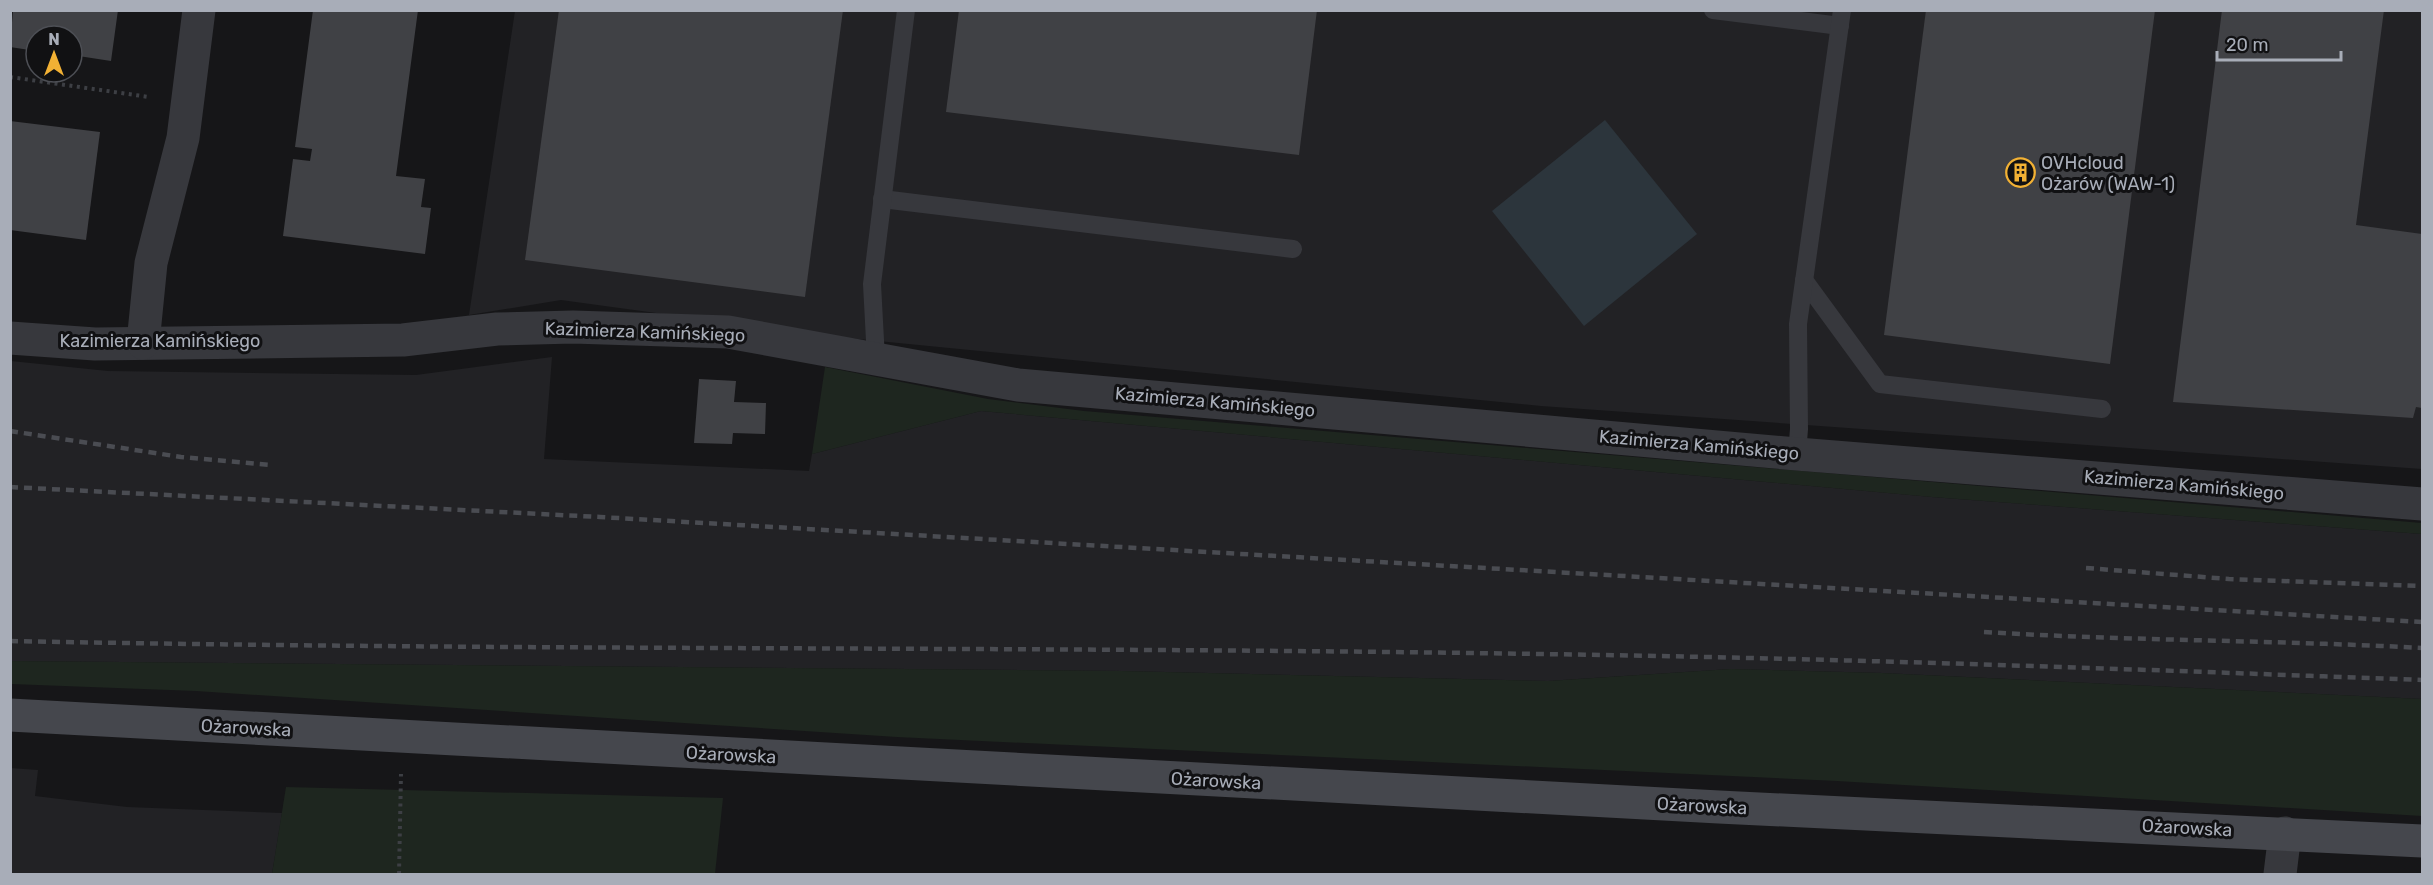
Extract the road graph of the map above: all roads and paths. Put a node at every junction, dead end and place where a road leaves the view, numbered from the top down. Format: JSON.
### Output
{"nodes":[{"id":1,"x":199,"y":10,"type":"edge"},
{"id":2,"x":906,"y":10,"type":"edge"},
{"id":3,"x":1713,"y":10,"type":"edge"},
{"id":4,"x":1841,"y":18,"type":"edge"},
{"id":5,"x":10,"y":77,"type":"edge"},
{"id":6,"x":152,"y":97,"type":"dead end"},
{"id":7,"x":882,"y":199,"type":"junction"},
{"id":8,"x":1293,"y":249,"type":"dead end"},
{"id":9,"x":1804,"y":280,"type":"junction"},
{"id":10,"x":10,"y":338,"type":"edge"},
{"id":11,"x":143,"y":343,"type":"junction"},
{"id":12,"x":876,"y":359,"type":"junction"},
{"id":13,"x":2102,"y":409,"type":"dead end"},
{"id":14,"x":1797,"y":454,"type":"junction"},
{"id":15,"x":2422,"y":504,"type":"edge"},
{"id":16,"x":10,"y":715,"type":"edge"},
{"id":17,"x":401,"y":737,"type":"junction"},
{"id":18,"x":2285,"y":833,"type":"junction"},
{"id":19,"x":2422,"y":841,"type":"edge"},
{"id":20,"x":399,"y":874,"type":"edge"},
{"id":21,"x":2280,"y":874,"type":"edge"}],
"edges":[{"from":1,"to":11,"type":"street"},
{"from":2,"to":7,"type":"lane"},
{"from":3,"to":4,"type":"lane"},
{"from":4,"to":9,"type":"lane"},
{"from":5,"to":6,"type":"path"},
{"from":7,"to":8,"type":"lane"},
{"from":7,"to":12,"type":"lane"},
{"from":9,"to":13,"type":"lane"},
{"from":9,"to":14,"type":"lane"},
{"from":10,"to":11,"type":"street","name":"Kazimierza Kamińskiego"},
{"from":11,"to":12,"type":"street","name":"Kazimierza Kamińskiego"},
{"from":12,"to":14,"type":"street","name":"Kazimierza Kamińskiego"},
{"from":14,"to":15,"type":"street","name":"Kazimierza Kamińskiego"},
{"from":16,"to":17,"type":"main road","name":"Ożarowska"},
{"from":17,"to":18,"type":"main road","name":"Ożarowska"},
{"from":17,"to":20,"type":"path"},
{"from":18,"to":19,"type":"main road","name":"Ożarowska"},
{"from":18,"to":21,"type":"street"}]}
